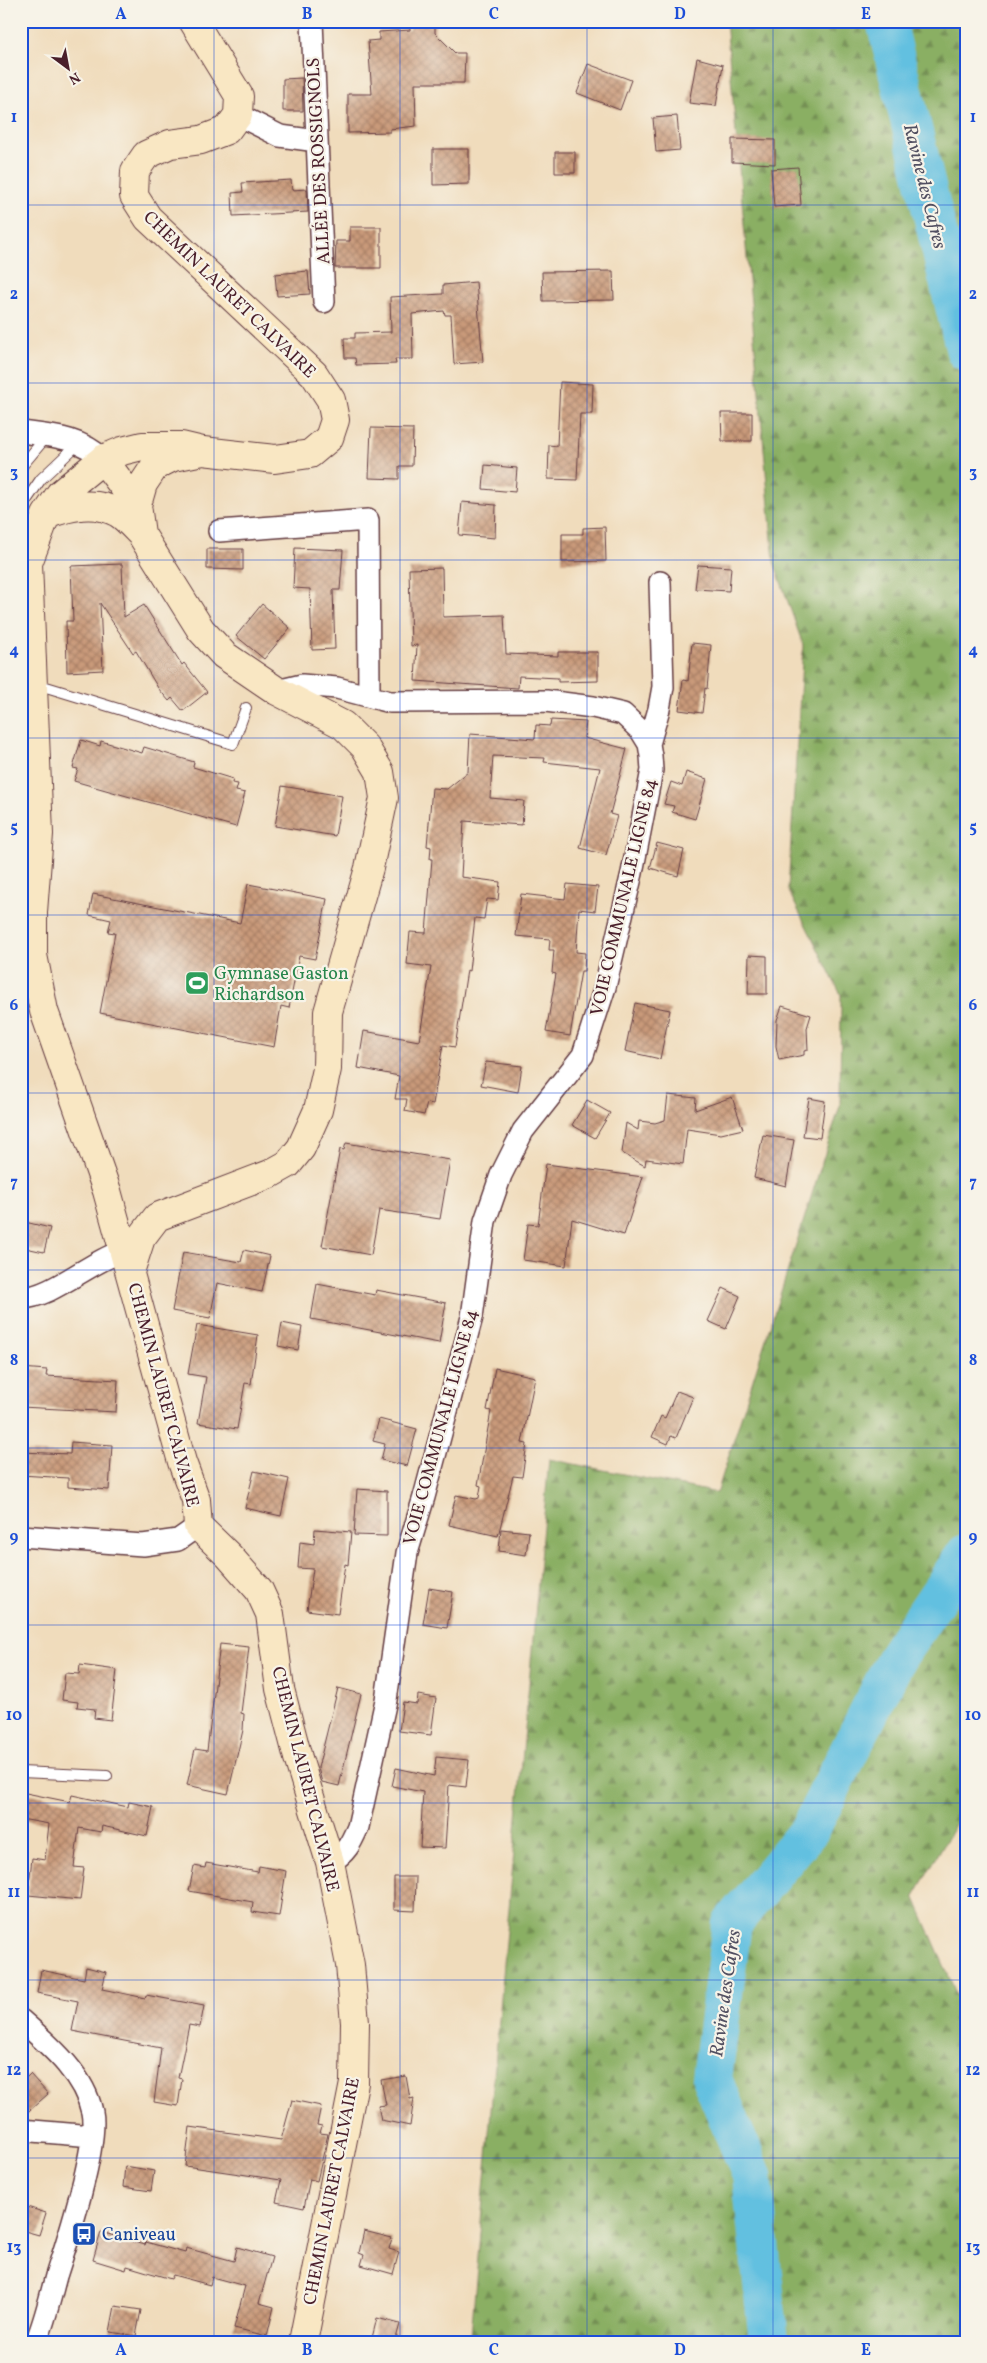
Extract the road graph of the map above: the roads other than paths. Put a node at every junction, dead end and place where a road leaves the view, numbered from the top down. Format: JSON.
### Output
{"nodes":[{"id":1,"x":193,"y":21,"type":"edge"},
{"id":2,"x":312,"y":21,"type":"edge"},
{"id":3,"x":238,"y":115,"type":"junction"},
{"id":4,"x":317,"y":141,"type":"junction"},
{"id":5,"x":324,"y":302,"type":"dead end"},
{"id":6,"x":21,"y":432,"type":"edge"},
{"id":7,"x":47,"y":436,"type":"junction"},
{"id":8,"x":79,"y":443,"type":"junction"},
{"id":9,"x":203,"y":451,"type":"junction"},
{"id":10,"x":104,"y":459,"type":"junction"},
{"id":11,"x":21,"y":467,"type":"edge"},
{"id":12,"x":137,"y":505,"type":"junction"},
{"id":13,"x":34,"y":512,"type":"edge"},
{"id":14,"x":219,"y":531,"type":"dead end"},
{"id":15,"x":141,"y":534,"type":"junction"},
{"id":16,"x":660,"y":582,"type":"dead end"},
{"id":17,"x":26,"y":616,"type":"edge"},
{"id":18,"x":27,"y":653,"type":"edge"},
{"id":19,"x":34,"y":687,"type":"junction"},
{"id":20,"x":277,"y":691,"type":"junction"},
{"id":21,"x":368,"y":696,"type":"junction"},
{"id":22,"x":246,"y":708,"type":"dead end"},
{"id":23,"x":649,"y":744,"type":"junction"},
{"id":24,"x":29,"y":750,"type":"edge"},
{"id":25,"x":107,"y":1191,"type":"junction"},
{"id":26,"x":157,"y":1217,"type":"junction"},
{"id":27,"x":127,"y":1262,"type":"junction"},
{"id":28,"x":21,"y":1298,"type":"edge"},
{"id":29,"x":198,"y":1526,"type":"junction"},
{"id":30,"x":21,"y":1536,"type":"edge"},
{"id":31,"x":21,"y":1772,"type":"edge"},
{"id":32,"x":107,"y":1776,"type":"dead end"},
{"id":33,"x":330,"y":1862,"type":"junction"},
{"id":34,"x":21,"y":2020,"type":"edge"},
{"id":35,"x":21,"y":2130,"type":"edge"},
{"id":36,"x":92,"y":2136,"type":"junction"},
{"id":37,"x":36,"y":2342,"type":"edge"},
{"id":38,"x":303,"y":2342,"type":"edge"}],
"edges":[{"from":1,"to":3,"type":"main road"},
{"from":2,"to":4,"type":"street","name":"ALLÉE DES ROSSIGNOLS"},
{"from":3,"to":4,"type":"street"},
{"from":3,"to":9,"type":"main road","name":"CHEMIN LAURET CALVAIRE"},
{"from":4,"to":5,"type":"street","name":"ALLÉE DES ROSSIGNOLS"},
{"from":6,"to":7,"type":"street"},
{"from":7,"to":8,"type":"street"},
{"from":7,"to":11,"type":"lane"},
{"from":8,"to":10,"type":"street"},
{"from":8,"to":13,"type":"lane"},
{"from":9,"to":10,"type":"main road"},
{"from":9,"to":12,"type":"main road","name":"CHEMIN LAURET CALVAIRE"},
{"from":10,"to":12,"type":"main road"},
{"from":10,"to":13,"type":"main road"},
{"from":12,"to":15,"type":"main road","name":"CHEMIN LAURET CALVAIRE"},
{"from":13,"to":15,"type":"main road"},
{"from":13,"to":17,"type":"main road"},
{"from":14,"to":21,"type":"street"},
{"from":15,"to":20,"type":"main road","name":"CHEMIN LAURET CALVAIRE"},
{"from":16,"to":23,"type":"street","name":"VOIE COMMUNALE LIGNE 84"},
{"from":17,"to":18,"type":"main road"},
{"from":18,"to":19,"type":"main road"},
{"from":19,"to":22,"type":"lane"},
{"from":19,"to":24,"type":"main road"},
{"from":20,"to":21,"type":"street"},
{"from":20,"to":26,"type":"main road","name":"CHEMIN LAURET CALVAIRE"},
{"from":21,"to":23,"type":"street"},
{"from":23,"to":33,"type":"street","name":"VOIE COMMUNALE LIGNE 84"},
{"from":24,"to":25,"type":"main road"},
{"from":25,"to":26,"type":"main road"},
{"from":25,"to":27,"type":"main road"},
{"from":26,"to":27,"type":"main road","name":"CHEMIN LAURET CALVAIRE"},
{"from":27,"to":28,"type":"street"},
{"from":27,"to":29,"type":"main road","name":"CHEMIN LAURET CALVAIRE"},
{"from":29,"to":30,"type":"street"},
{"from":29,"to":33,"type":"main road","name":"CHEMIN LAURET CALVAIRE"},
{"from":31,"to":32,"type":"lane"},
{"from":33,"to":38,"type":"main road","name":"CHEMIN LAURET CALVAIRE"},
{"from":34,"to":36,"type":"street"},
{"from":35,"to":36,"type":"street"},
{"from":36,"to":37,"type":"street"}]}
